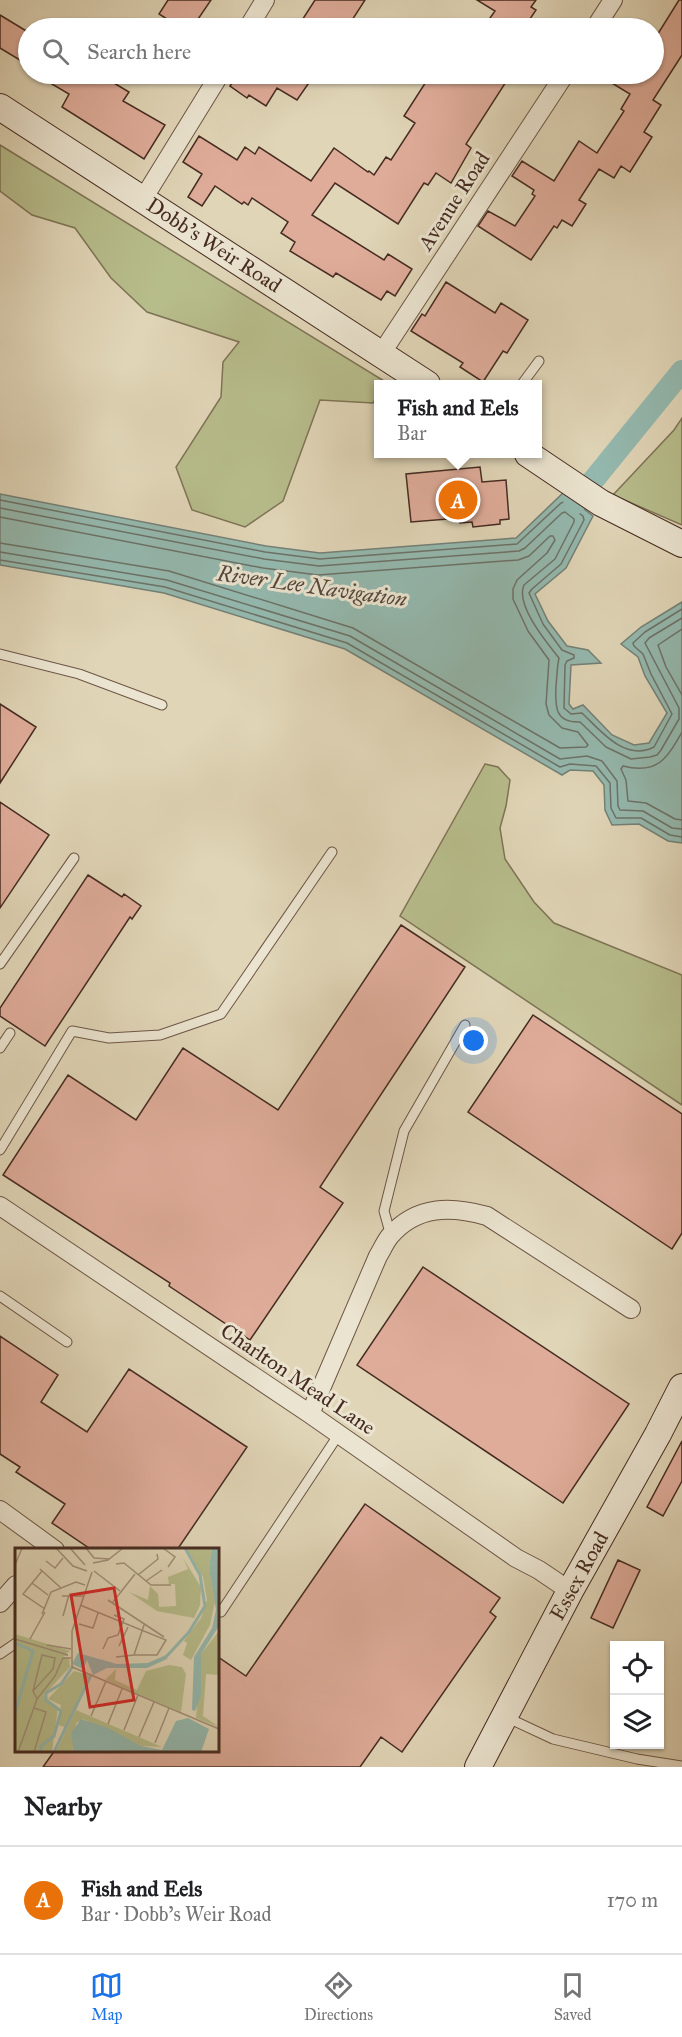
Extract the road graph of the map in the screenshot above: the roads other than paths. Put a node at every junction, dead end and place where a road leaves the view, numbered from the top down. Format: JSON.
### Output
{"nodes":[{"id":1,"x":265,"y":0,"type":"edge"},
{"id":2,"x":614,"y":0,"type":"edge"},
{"id":3,"x":254,"y":18,"type":"edge"},
{"id":4,"x":602,"y":18,"type":"edge"},
{"id":5,"x":214,"y":84,"type":"edge"},
{"id":6,"x":558,"y":84,"type":"edge"},
{"id":7,"x":0,"y":107,"type":"edge"},
{"id":8,"x":143,"y":198,"type":"junction"},
{"id":9,"x":381,"y":354,"type":"junction"},
{"id":10,"x":539,"y":361,"type":"dead end"},
{"id":11,"x":421,"y":380,"type":"edge"},
{"id":12,"x":525,"y":380,"type":"edge"},
{"id":13,"x":535,"y":458,"type":"edge"},
{"id":14,"x":682,"y":544,"type":"edge"},
{"id":15,"x":0,"y":654,"type":"edge"},
{"id":16,"x":162,"y":705,"type":"dead end"},
{"id":17,"x":332,"y":852,"type":"dead end"},
{"id":18,"x":74,"y":858,"type":"dead end"},
{"id":19,"x":0,"y":964,"type":"edge"},
{"id":20,"x":465,"y":1025,"type":"dead end"},
{"id":21,"x":10,"y":1033,"type":"dead end"},
{"id":22,"x":0,"y":1048,"type":"edge"},
{"id":23,"x":0,"y":1150,"type":"edge"},
{"id":24,"x":0,"y":1206,"type":"edge"},
{"id":25,"x":391,"y":1236,"type":"junction"},
{"id":26,"x":0,"y":1296,"type":"edge"},
{"id":27,"x":631,"y":1309,"type":"dead end"},
{"id":28,"x":67,"y":1342,"type":"dead end"},
{"id":29,"x":682,"y":1387,"type":"edge"},
{"id":30,"x":310,"y":1414,"type":"junction"},
{"id":31,"x":339,"y":1434,"type":"junction"},
{"id":32,"x":0,"y":1510,"type":"edge"},
{"id":33,"x":49,"y":1548,"type":"edge"},
{"id":34,"x":15,"y":1586,"type":"edge"},
{"id":35,"x":570,"y":1591,"type":"junction"},
{"id":36,"x":0,"y":1603,"type":"edge"},
{"id":37,"x":221,"y":1612,"type":"dead end"},
{"id":38,"x":15,"y":1644,"type":"edge"},
{"id":39,"x":0,"y":1654,"type":"edge"},
{"id":40,"x":504,"y":1716,"type":"junction"},
{"id":41,"x":682,"y":1766,"type":"edge"},
{"id":42,"x":478,"y":1767,"type":"edge"}],
"edges":[{"from":1,"to":3,"type":"street"},
{"from":2,"to":4,"type":"street"},
{"from":5,"to":8,"type":"street"},
{"from":6,"to":9,"type":"street","name":"Avenue Road"},
{"from":7,"to":8,"type":"street","name":"Dobb's Weir Road"},
{"from":8,"to":9,"type":"street","name":"Dobb's Weir Road"},
{"from":9,"to":11,"type":"street","name":"Dobb's Weir Road"},
{"from":10,"to":12,"type":"lane"},
{"from":13,"to":14,"type":"street"},
{"from":15,"to":16,"type":"lane"},
{"from":17,"to":23,"type":"lane"},
{"from":18,"to":19,"type":"lane"},
{"from":20,"to":25,"type":"lane"},
{"from":21,"to":22,"type":"lane"},
{"from":24,"to":30,"type":"street","name":"Charlton Mead Lane"},
{"from":25,"to":27,"type":"street"},
{"from":25,"to":30,"type":"street"},
{"from":26,"to":28,"type":"lane"},
{"from":29,"to":35,"type":"street","name":"Essex Road"},
{"from":30,"to":31,"type":"street","name":"Charlton Mead Lane"},
{"from":31,"to":35,"type":"street","name":"Charlton Mead Lane"},
{"from":31,"to":37,"type":"lane"},
{"from":32,"to":33,"type":"street"},
{"from":34,"to":36,"type":"street"},
{"from":35,"to":40,"type":"street","name":"Essex Road"},
{"from":38,"to":39,"type":"lane"},
{"from":40,"to":41,"type":"lane"},
{"from":40,"to":42,"type":"street","name":"Essex Road"}]}
